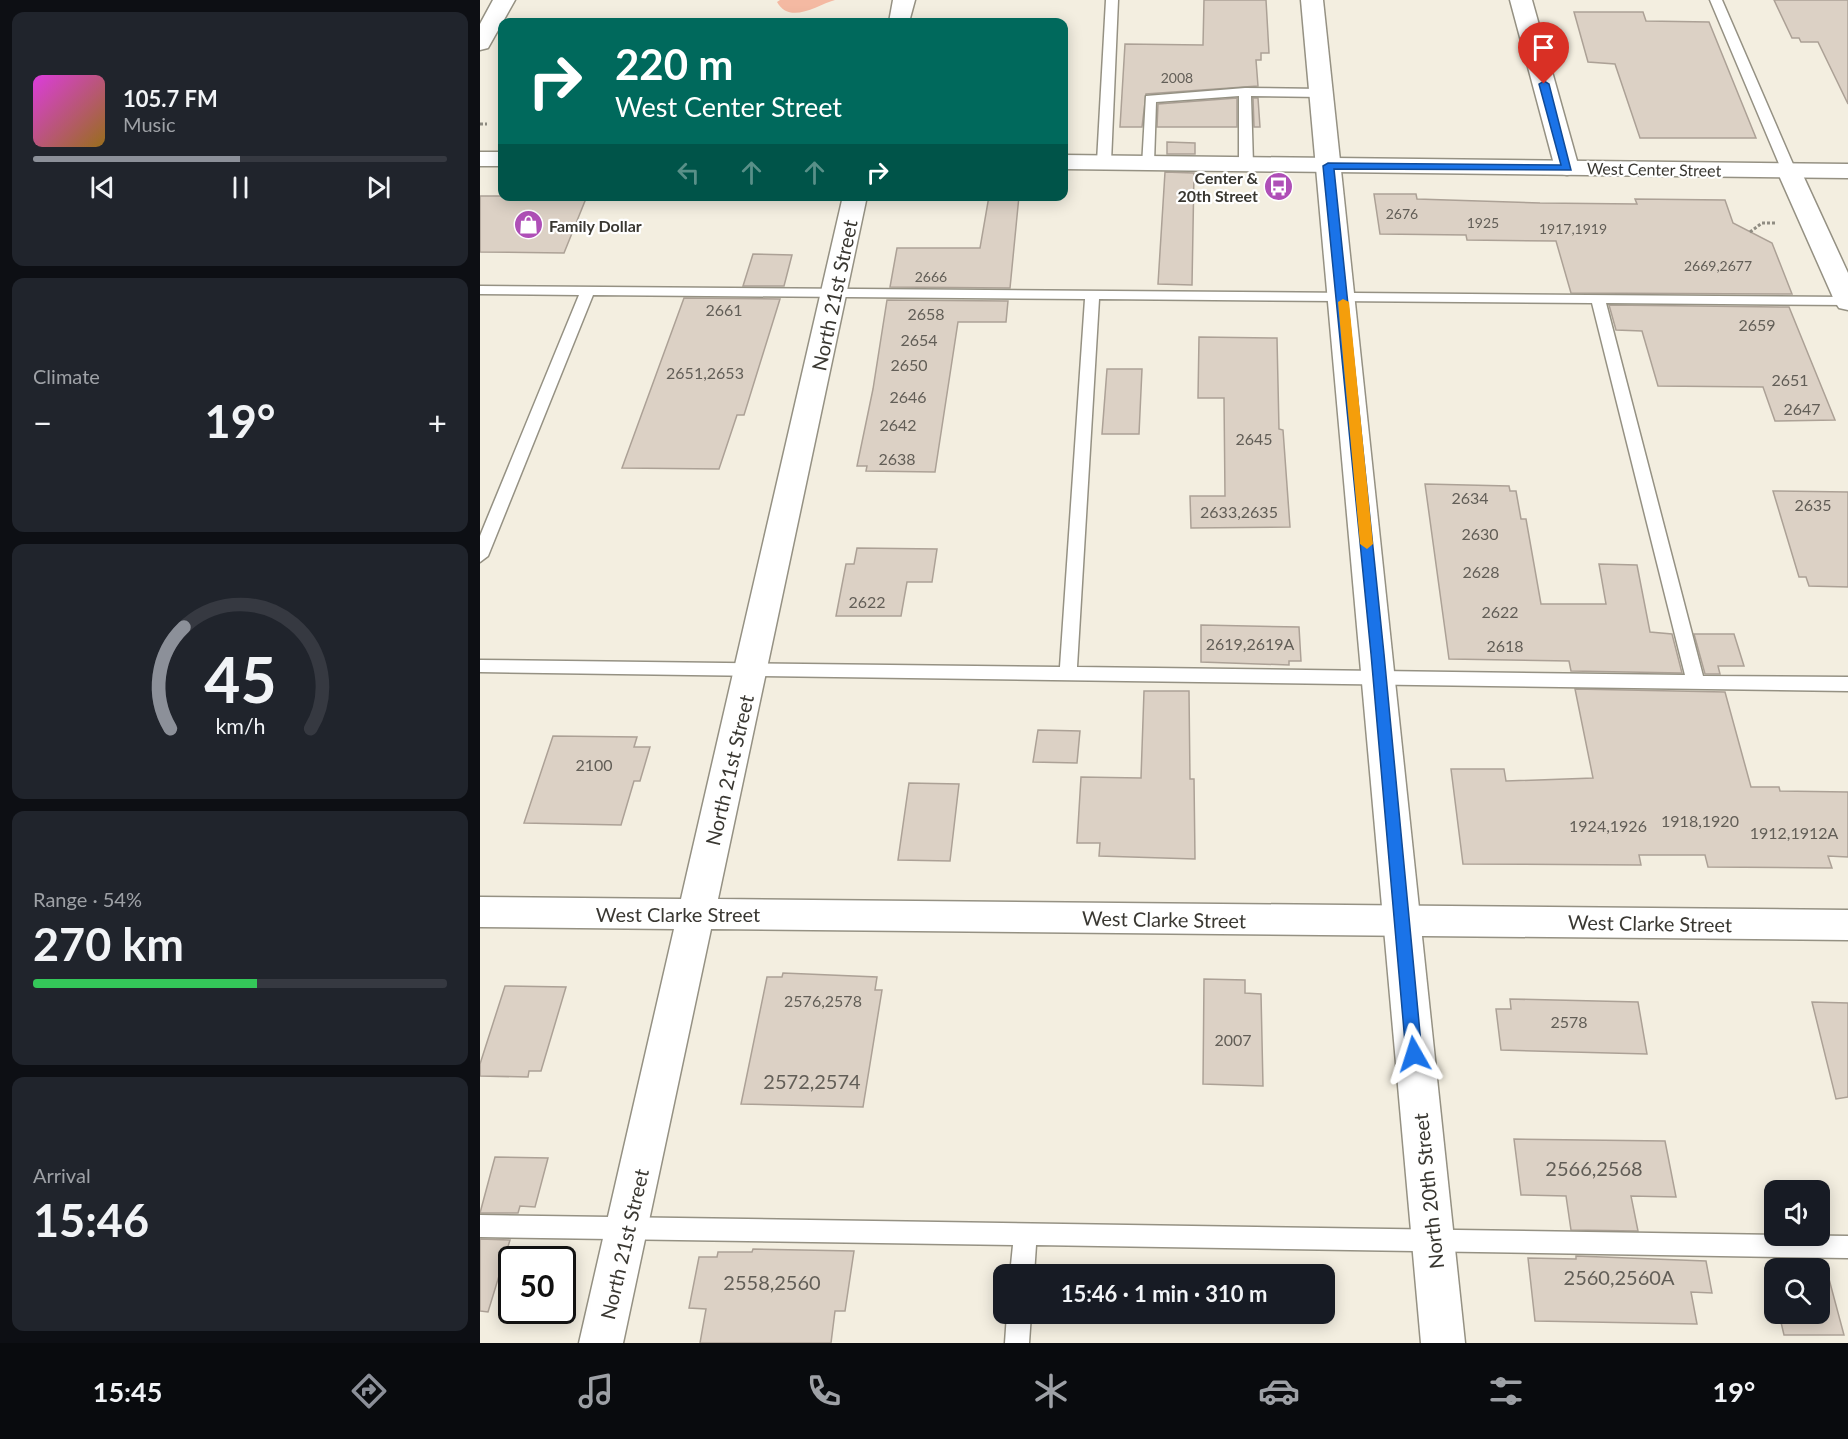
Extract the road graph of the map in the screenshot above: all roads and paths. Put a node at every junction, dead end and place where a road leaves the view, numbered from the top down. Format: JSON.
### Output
{"nodes":[{"id":1,"x":504,"y":0,"type":"edge"},
{"id":2,"x":904,"y":0,"type":"edge"},
{"id":3,"x":1112,"y":0,"type":"edge"},
{"id":4,"x":1312,"y":0,"type":"edge"},
{"id":5,"x":1521,"y":0,"type":"edge"},
{"id":6,"x":1716,"y":0,"type":"edge"},
{"id":7,"x":900,"y":18,"type":"edge"},
{"id":8,"x":480,"y":43,"type":"edge"},
{"id":9,"x":1245,"y":92,"type":"junction"},
{"id":10,"x":1322,"y":93,"type":"junction"},
{"id":11,"x":480,"y":124,"type":"edge"},
{"id":12,"x":488,"y":124,"type":"dead end"},
{"id":13,"x":480,"y":159,"type":"edge"},
{"id":14,"x":498,"y":159,"type":"edge"},
{"id":15,"x":1068,"y":162,"type":"edge"},
{"id":16,"x":1104,"y":162,"type":"junction"},
{"id":17,"x":1147,"y":163,"type":"junction"},
{"id":18,"x":1246,"y":165,"type":"junction"},
{"id":19,"x":1328,"y":166,"type":"junction"},
{"id":20,"x":1567,"y":168,"type":"junction"},
{"id":21,"x":1789,"y":171,"type":"junction"},
{"id":22,"x":1848,"y":171,"type":"edge"},
{"id":23,"x":854,"y":201,"type":"edge"},
{"id":24,"x":1782,"y":223,"type":"dead end"},
{"id":25,"x":1750,"y":232,"type":"dead end"},
{"id":26,"x":480,"y":290,"type":"edge"},
{"id":27,"x":588,"y":291,"type":"junction"},
{"id":28,"x":835,"y":292,"type":"junction"},
{"id":29,"x":1092,"y":296,"type":"junction"},
{"id":30,"x":1343,"y":297,"type":"junction"},
{"id":31,"x":1599,"y":300,"type":"junction"},
{"id":32,"x":1848,"y":301,"type":"edge"},
{"id":33,"x":480,"y":556,"type":"edge"},
{"id":34,"x":480,"y":666,"type":"edge"},
{"id":35,"x":751,"y":671,"type":"junction"},
{"id":36,"x":1068,"y":675,"type":"junction"},
{"id":37,"x":1380,"y":678,"type":"junction"},
{"id":38,"x":1695,"y":681,"type":"junction"},
{"id":39,"x":1848,"y":684,"type":"edge"},
{"id":40,"x":480,"y":912,"type":"edge"},
{"id":41,"x":696,"y":915,"type":"junction"},
{"id":42,"x":1402,"y":921,"type":"junction"},
{"id":43,"x":1848,"y":925,"type":"edge"},
{"id":44,"x":480,"y":1226,"type":"edge"},
{"id":45,"x":628,"y":1228,"type":"junction"},
{"id":46,"x":1025,"y":1235,"type":"junction"},
{"id":47,"x":1433,"y":1241,"type":"junction"},
{"id":48,"x":1848,"y":1247,"type":"edge"},
{"id":49,"x":1023,"y":1264,"type":"edge"},
{"id":50,"x":1018,"y":1324,"type":"edge"},
{"id":51,"x":601,"y":1343,"type":"edge"},
{"id":52,"x":1017,"y":1343,"type":"edge"},
{"id":53,"x":1443,"y":1343,"type":"edge"}],
"edges":[{"from":1,"to":8,"type":"street"},
{"from":2,"to":7,"type":"street"},
{"from":3,"to":16,"type":"lane"},
{"from":4,"to":10,"type":"street","name":"North 20th Street"},
{"from":5,"to":20,"type":"street"},
{"from":6,"to":21,"type":"lane"},
{"from":9,"to":10,"type":"lane"},
{"from":9,"to":17,"type":"lane"},
{"from":9,"to":18,"type":"lane"},
{"from":10,"to":19,"type":"street","name":"North 20th Street"},
{"from":11,"to":12,"type":"path"},
{"from":13,"to":14,"type":"street"},
{"from":15,"to":16,"type":"street","name":"West Center Street"},
{"from":16,"to":17,"type":"street","name":"West Center Street"},
{"from":17,"to":18,"type":"street","name":"West Center Street"},
{"from":18,"to":19,"type":"street","name":"West Center Street"},
{"from":19,"to":20,"type":"street","name":"West Center Street"},
{"from":19,"to":30,"type":"street","name":"North 20th Street"},
{"from":20,"to":21,"type":"street","name":"West Center Street"},
{"from":21,"to":22,"type":"street","name":"West Center Street"},
{"from":21,"to":32,"type":"street"},
{"from":23,"to":28,"type":"street","name":"North 21st Street"},
{"from":24,"to":25,"type":"path"},
{"from":26,"to":27,"type":"lane"},
{"from":27,"to":28,"type":"lane"},
{"from":27,"to":33,"type":"lane"},
{"from":28,"to":29,"type":"lane"},
{"from":28,"to":35,"type":"street","name":"North 21st Street"},
{"from":29,"to":30,"type":"lane"},
{"from":29,"to":36,"type":"lane"},
{"from":30,"to":31,"type":"lane"},
{"from":30,"to":37,"type":"street","name":"North 20th Street"},
{"from":31,"to":32,"type":"lane"},
{"from":31,"to":38,"type":"lane"},
{"from":34,"to":35,"type":"lane"},
{"from":35,"to":36,"type":"lane"},
{"from":35,"to":41,"type":"street","name":"North 21st Street"},
{"from":36,"to":37,"type":"lane"},
{"from":37,"to":38,"type":"lane"},
{"from":37,"to":42,"type":"street","name":"North 20th Street"},
{"from":38,"to":39,"type":"lane"},
{"from":40,"to":41,"type":"street","name":"West Clarke Street"},
{"from":41,"to":42,"type":"street","name":"West Clarke Street"},
{"from":41,"to":45,"type":"street","name":"North 21st Street"},
{"from":42,"to":43,"type":"street","name":"West Clarke Street"},
{"from":42,"to":47,"type":"street","name":"North 20th Street"},
{"from":44,"to":45,"type":"lane"},
{"from":45,"to":46,"type":"lane"},
{"from":45,"to":51,"type":"street","name":"North 21st Street"},
{"from":46,"to":47,"type":"lane"},
{"from":46,"to":49,"type":"lane"},
{"from":47,"to":48,"type":"lane"},
{"from":47,"to":53,"type":"street","name":"North 20th Street"},
{"from":50,"to":52,"type":"lane"}]}
